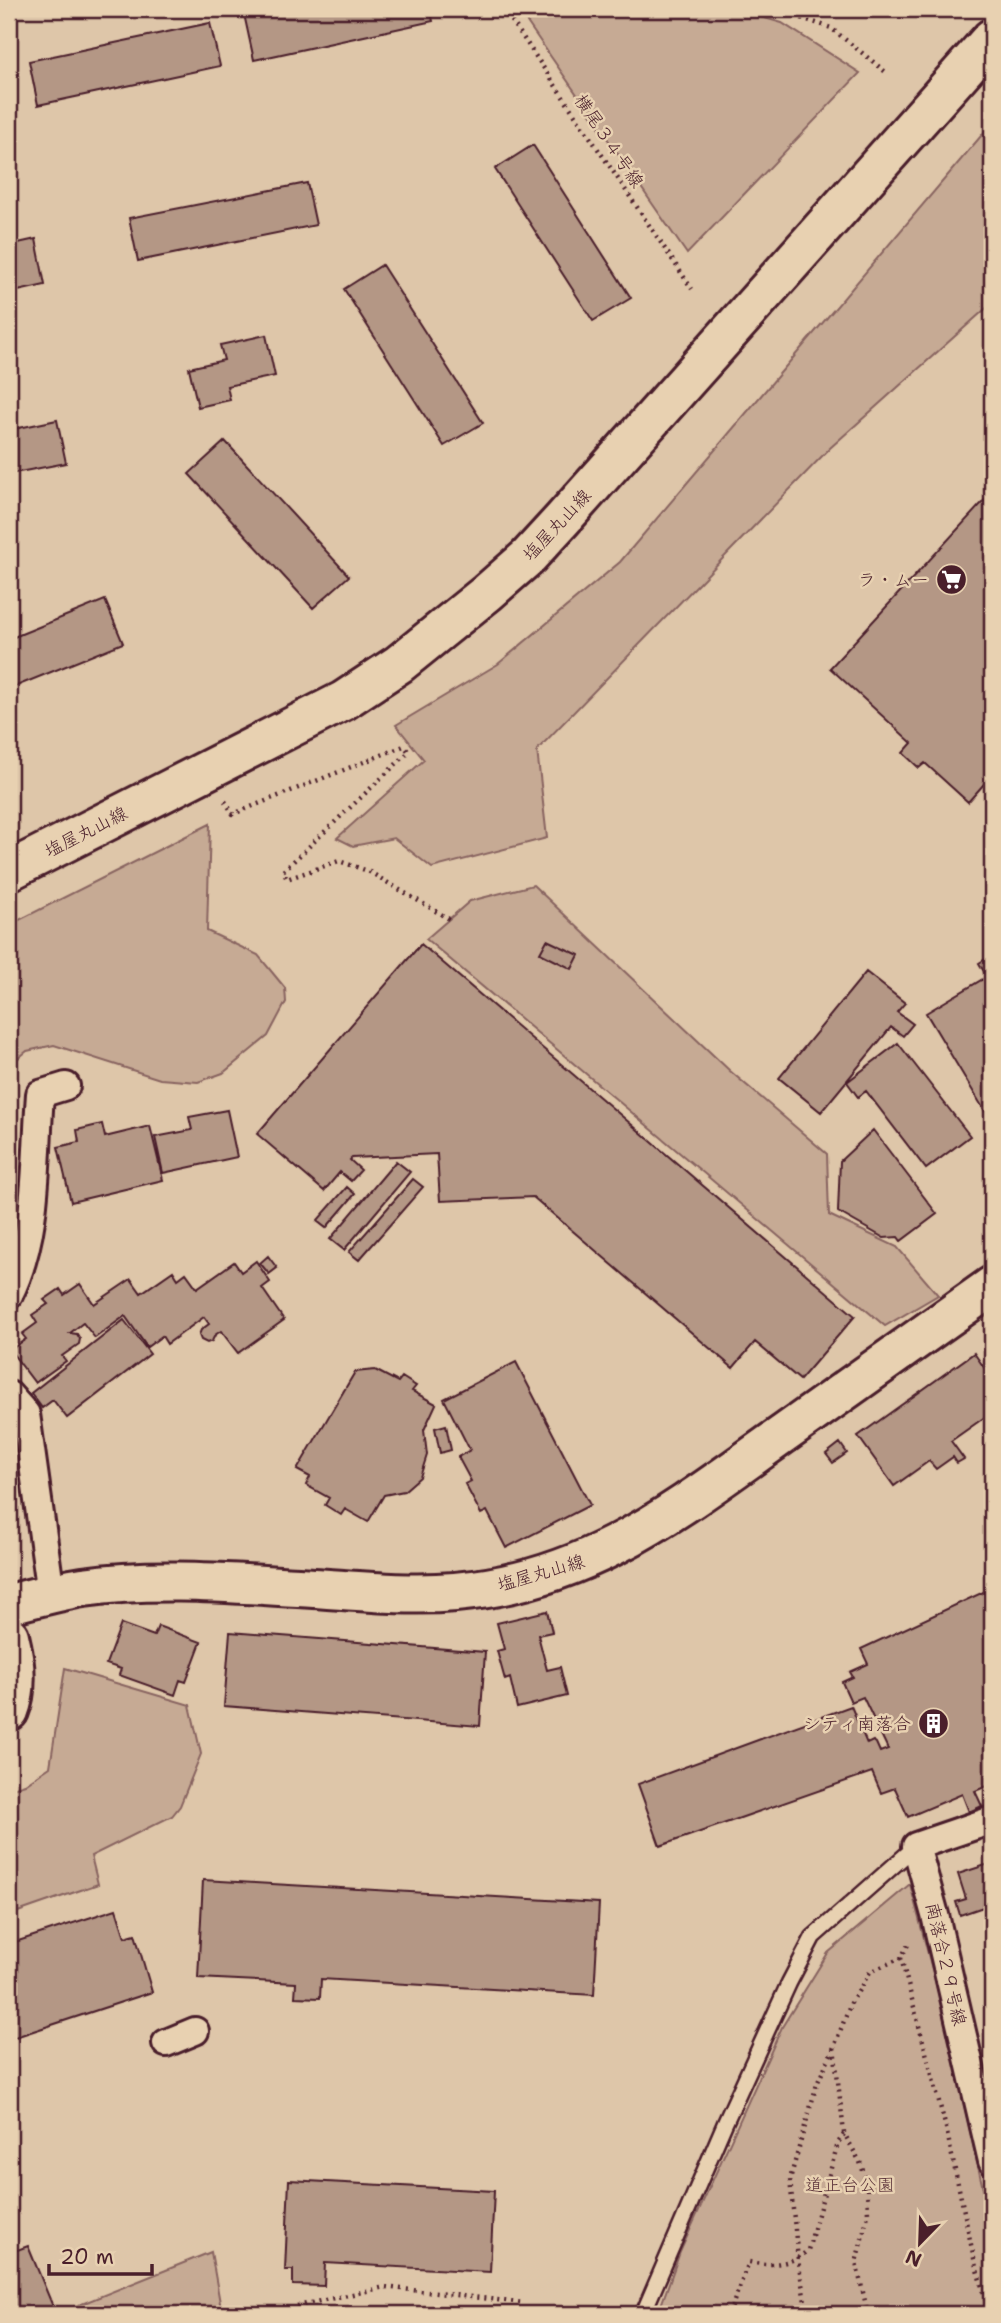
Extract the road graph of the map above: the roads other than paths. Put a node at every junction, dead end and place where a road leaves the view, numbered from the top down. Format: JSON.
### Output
{"nodes":[{"id":1,"x":992,"y":38,"type":"edge"},
{"id":2,"x":9,"y":871,"type":"edge"},
{"id":3,"x":66,"y":1086,"type":"dead end"},
{"id":4,"x":992,"y":1286,"type":"edge"},
{"id":5,"x":9,"y":1295,"type":"edge"},
{"id":6,"x":9,"y":1395,"type":"edge"},
{"id":7,"x":51,"y":1594,"type":"junction"},
{"id":8,"x":9,"y":1604,"type":"edge"},
{"id":9,"x":9,"y":1636,"type":"edge"},
{"id":10,"x":9,"y":1711,"type":"edge"},
{"id":11,"x":992,"y":1820,"type":"edge"},
{"id":12,"x":916,"y":1846,"type":"junction"},
{"id":13,"x":195,"y":2031,"type":"dead end"},
{"id":14,"x":166,"y":2043,"type":"dead end"},
{"id":15,"x":992,"y":2161,"type":"edge"},
{"id":16,"x":643,"y":2314,"type":"edge"}],
"edges":[{"from":1,"to":2,"type":"street","name":"塩屋丸山線"},
{"from":3,"to":5,"type":"street"},
{"from":4,"to":7,"type":"street","name":"塩屋丸山線"},
{"from":6,"to":7,"type":"street"},
{"from":7,"to":8,"type":"street","name":"塩屋丸山線"},
{"from":9,"to":10,"type":"street"},
{"from":11,"to":12,"type":"street"},
{"from":12,"to":15,"type":"street","name":"南落合２９号線"},
{"from":12,"to":16,"type":"lane"},
{"from":13,"to":14,"type":"street"}]}
